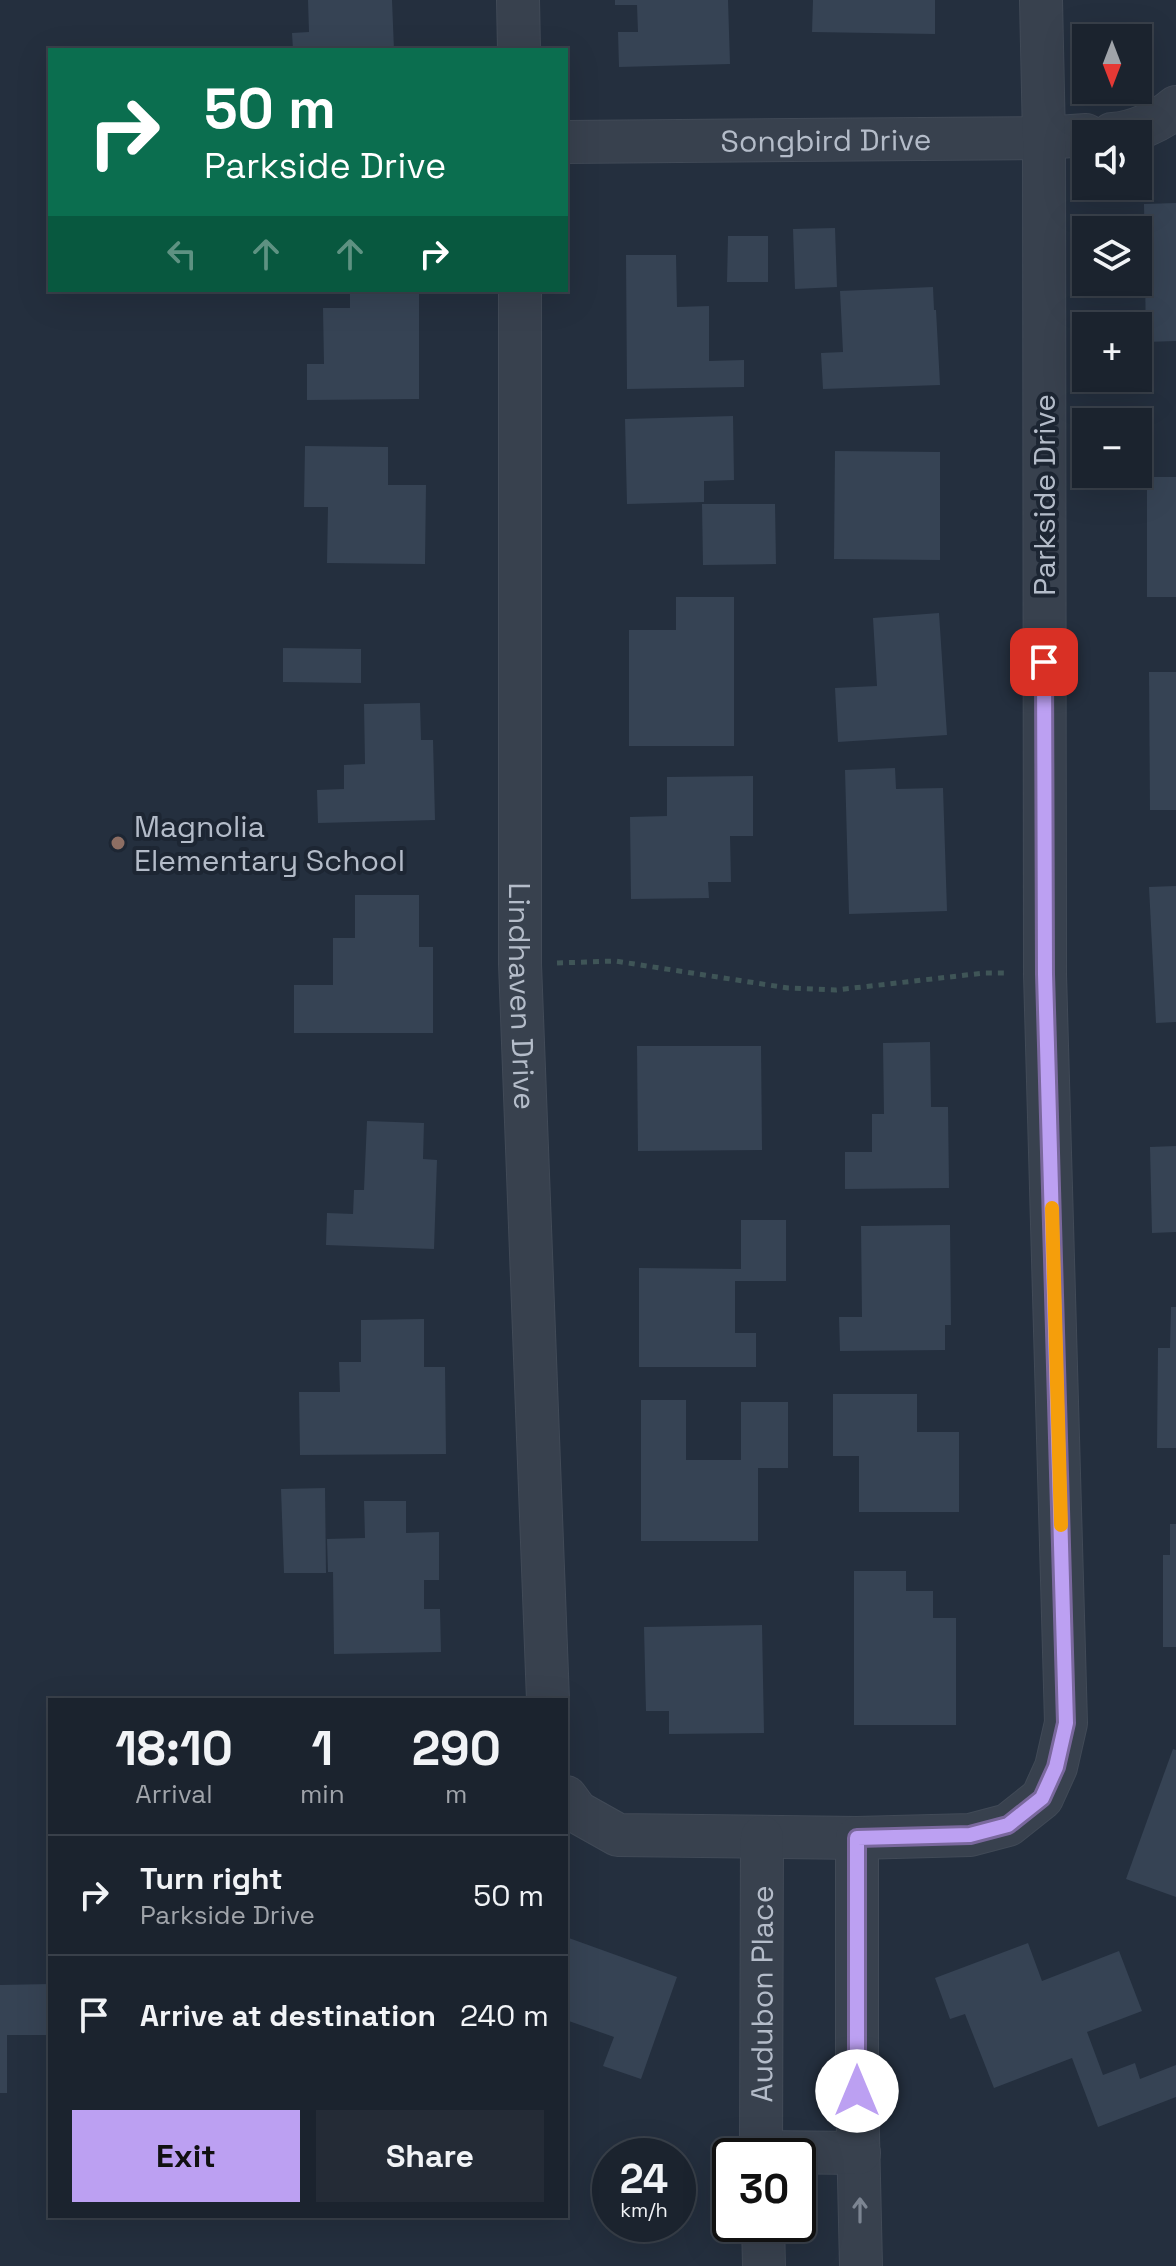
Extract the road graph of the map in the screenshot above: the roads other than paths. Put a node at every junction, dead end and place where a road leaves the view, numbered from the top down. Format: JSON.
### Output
{"nodes":[{"id":1,"x":518,"y":0,"type":"edge"},
{"id":2,"x":1041,"y":0,"type":"edge"},
{"id":3,"x":519,"y":48,"type":"edge"},
{"id":4,"x":1176,"y":107,"type":"edge"},
{"id":5,"x":1152,"y":121,"type":"edge"},
{"id":6,"x":1072,"y":136,"type":"edge"},
{"id":7,"x":1044,"y":138,"type":"junction"},
{"id":8,"x":568,"y":142,"type":"edge"},
{"id":9,"x":520,"y":292,"type":"edge"},
{"id":10,"x":548,"y":1698,"type":"edge"},
{"id":11,"x":568,"y":1800,"type":"edge"},
{"id":12,"x":762,"y":1837,"type":"junction"},
{"id":13,"x":857,"y":1838,"type":"junction"},
{"id":14,"x":761,"y":2138,"type":"edge"},
{"id":15,"x":816,"y":2153,"type":"edge"},
{"id":16,"x":859,"y":2153,"type":"junction"},
{"id":17,"x":763,"y":2242,"type":"edge"},
{"id":18,"x":764,"y":2266,"type":"edge"},
{"id":19,"x":861,"y":2266,"type":"edge"}],
"edges":[{"from":1,"to":3,"type":"street"},
{"from":2,"to":7,"type":"street","name":"Parkside Drive"},
{"from":4,"to":5,"type":"street"},
{"from":6,"to":7,"type":"street","name":"Songbird Drive"},
{"from":7,"to":8,"type":"street","name":"Songbird Drive"},
{"from":7,"to":13,"type":"street","name":"Parkside Drive"},
{"from":9,"to":10,"type":"street","name":"Lindhaven Drive"},
{"from":11,"to":12,"type":"street"},
{"from":12,"to":13,"type":"street"},
{"from":12,"to":14,"type":"street","name":"Audubon Place"},
{"from":13,"to":16,"type":"street"},
{"from":15,"to":16,"type":"street","name":"Audubon Place"},
{"from":19,"to":16,"type":"street","one_way":true},
{"from":17,"to":18,"type":"street"}]}
